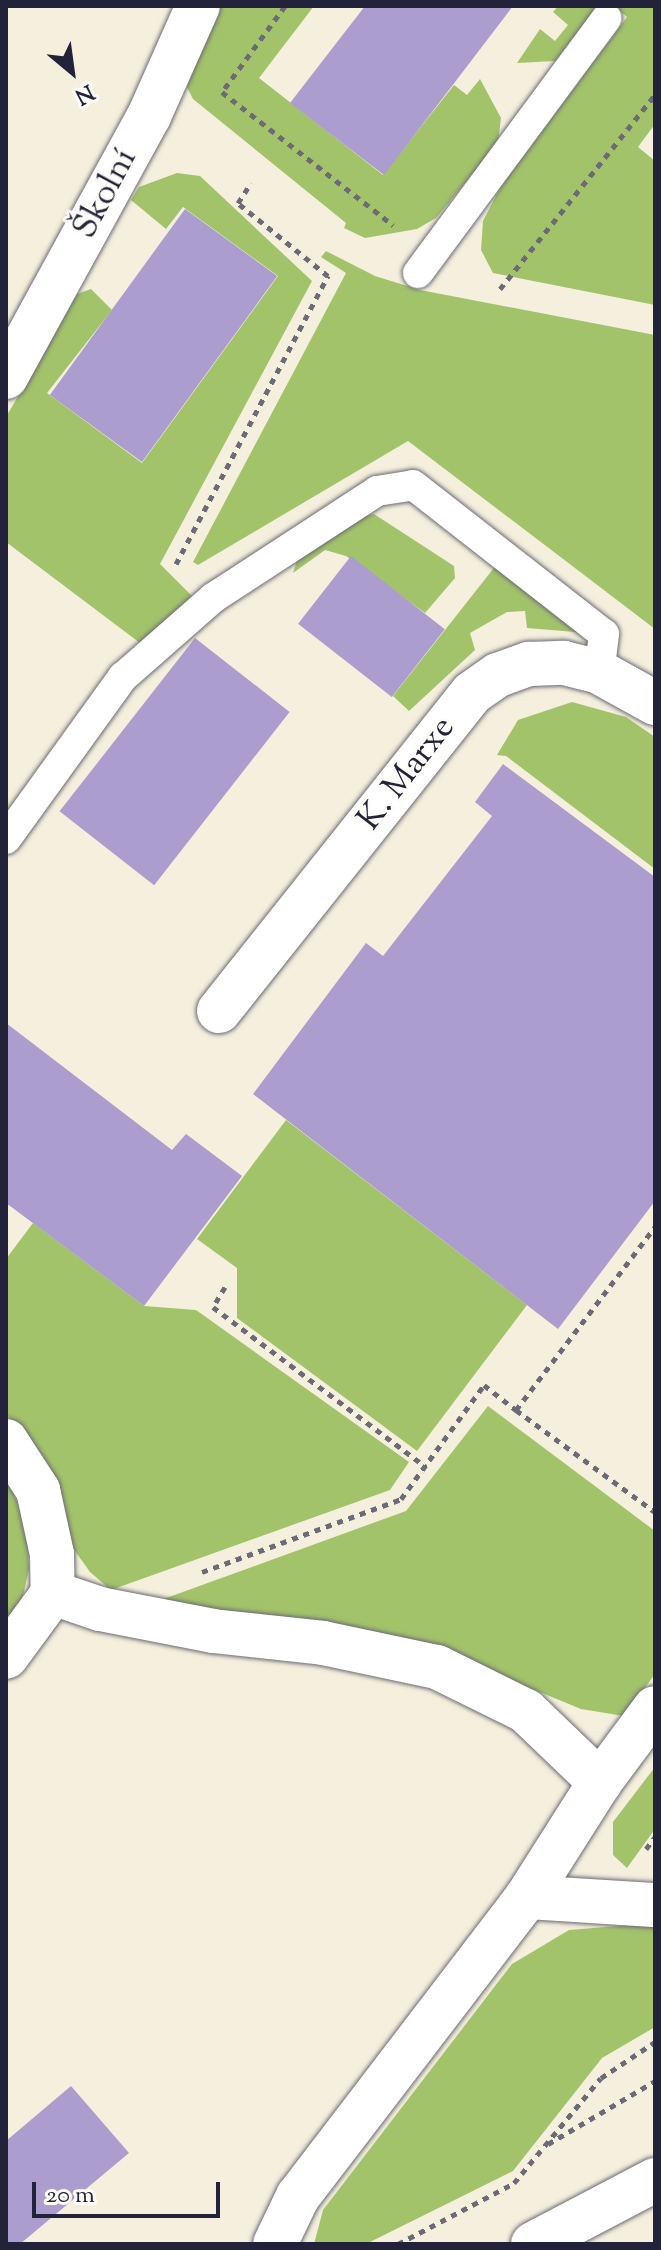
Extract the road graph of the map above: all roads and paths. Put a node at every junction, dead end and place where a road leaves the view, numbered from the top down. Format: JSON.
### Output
{"nodes":[{"id":1,"x":198,"y":6,"type":"edge"},
{"id":2,"x":285,"y":6,"type":"edge"},
{"id":3,"x":607,"y":18,"type":"dead end"},
{"id":4,"x":655,"y":95,"type":"edge"},
{"id":5,"x":251,"y":183,"type":"dead end"},
{"id":6,"x":425,"y":264,"type":"joint"},
{"id":7,"x":500,"y":289,"type":"dead end"},
{"id":8,"x":6,"y":377,"type":"edge"},
{"id":9,"x":213,"y":598,"type":"junction"},
{"id":10,"x":599,"y":672,"type":"junction"},
{"id":11,"x":655,"y":703,"type":"edge"},
{"id":12,"x":6,"y":839,"type":"edge"},
{"id":13,"x":219,"y":1011,"type":"dead end"},
{"id":14,"x":655,"y":1227,"type":"edge"},
{"id":15,"x":225,"y":1287,"type":"dead end"},
{"id":16,"x":516,"y":1410,"type":"junction"},
{"id":17,"x":6,"y":1441,"type":"edge"},
{"id":18,"x":426,"y":1467,"type":"junction"},
{"id":19,"x":655,"y":1512,"type":"edge"},
{"id":20,"x":186,"y":1578,"type":"dead end"},
{"id":21,"x":53,"y":1593,"type":"junction"},
{"id":22,"x":6,"y":1657,"type":"edge"},
{"id":23,"x":655,"y":1708,"type":"edge"},
{"id":24,"x":600,"y":1782,"type":"junction"},
{"id":25,"x":527,"y":1897,"type":"junction"},
{"id":26,"x":655,"y":1905,"type":"edge"},
{"id":27,"x":655,"y":2042,"type":"edge"},
{"id":28,"x":655,"y":2081,"type":"edge"},
{"id":29,"x":543,"y":2147,"type":"junction"},
{"id":30,"x":655,"y":2180,"type":"edge"},
{"id":31,"x":275,"y":2244,"type":"edge"},
{"id":32,"x":398,"y":2244,"type":"edge"},
{"id":33,"x":533,"y":2244,"type":"edge"}],
"edges":[{"from":1,"to":8,"type":"street","name":"Školní"},
{"from":2,"to":6,"type":"path"},
{"from":3,"to":6,"type":"lane"},
{"from":4,"to":7,"type":"path"},
{"from":5,"to":9,"type":"path"},
{"from":9,"to":10,"type":"lane"},
{"from":9,"to":12,"type":"lane"},
{"from":10,"to":11,"type":"street","name":"K. Marxe"},
{"from":10,"to":13,"type":"street","name":"K. Marxe"},
{"from":14,"to":16,"type":"path"},
{"from":15,"to":18,"type":"path"},
{"from":16,"to":18,"type":"path"},
{"from":16,"to":19,"type":"path"},
{"from":17,"to":21,"type":"street"},
{"from":18,"to":20,"type":"path"},
{"from":21,"to":22,"type":"street"},
{"from":21,"to":24,"type":"street"},
{"from":23,"to":24,"type":"street"},
{"from":24,"to":25,"type":"street"},
{"from":25,"to":26,"type":"street"},
{"from":25,"to":31,"type":"street"},
{"from":27,"to":29,"type":"path"},
{"from":28,"to":29,"type":"path"},
{"from":29,"to":32,"type":"path"},
{"from":30,"to":33,"type":"street"}]}
